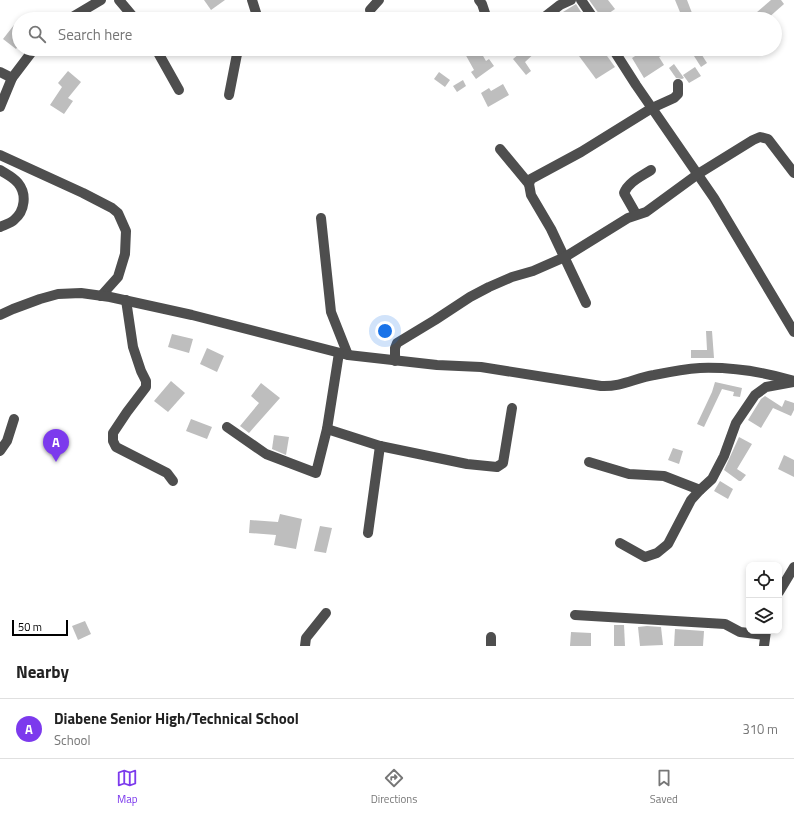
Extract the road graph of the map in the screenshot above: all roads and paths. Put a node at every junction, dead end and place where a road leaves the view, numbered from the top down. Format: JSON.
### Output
{"nodes":[{"id":1,"x":101,"y":0,"type":"edge"},
{"id":2,"x":119,"y":0,"type":"edge"},
{"id":3,"x":252,"y":0,"type":"edge"},
{"id":4,"x":379,"y":0,"type":"edge"},
{"id":5,"x":479,"y":0,"type":"edge"},
{"id":6,"x":571,"y":0,"type":"edge"},
{"id":7,"x":581,"y":0,"type":"edge"},
{"id":8,"x":370,"y":10,"type":"dead end"},
{"id":9,"x":81,"y":12,"type":"edge"},
{"id":10,"x":128,"y":12,"type":"edge"},
{"id":11,"x":256,"y":12,"type":"edge"},
{"id":12,"x":485,"y":12,"type":"edge"},
{"id":13,"x":551,"y":12,"type":"edge"},
{"id":14,"x":589,"y":12,"type":"edge"},
{"id":15,"x":29,"y":56,"type":"edge"},
{"id":16,"x":160,"y":56,"type":"edge"},
{"id":17,"x":237,"y":56,"type":"edge"},
{"id":18,"x":618,"y":56,"type":"edge"},
{"id":19,"x":0,"y":72,"type":"edge"},
{"id":20,"x":12,"y":78,"type":"junction"},
{"id":21,"x":678,"y":84,"type":"dead end"},
{"id":22,"x":179,"y":90,"type":"dead end"},
{"id":23,"x":229,"y":95,"type":"dead end"},
{"id":24,"x":0,"y":107,"type":"edge"},
{"id":25,"x":652,"y":108,"type":"junction"},
{"id":26,"x":500,"y":148,"type":"dead end"},
{"id":27,"x":0,"y":155,"type":"edge"},
{"id":28,"x":0,"y":170,"type":"edge"},
{"id":29,"x":651,"y":170,"type":"dead end"},
{"id":30,"x":794,"y":173,"type":"edge"},
{"id":31,"x":698,"y":174,"type":"junction"},
{"id":32,"x":529,"y":184,"type":"junction"},
{"id":33,"x":636,"y":214,"type":"junction"},
{"id":34,"x":321,"y":218,"type":"dead end"},
{"id":35,"x":0,"y":227,"type":"edge"},
{"id":36,"x":565,"y":257,"type":"junction"},
{"id":37,"x":101,"y":296,"type":"junction"},
{"id":38,"x":126,"y":300,"type":"junction"},
{"id":39,"x":586,"y":303,"type":"dead end"},
{"id":40,"x":0,"y":315,"type":"edge"},
{"id":41,"x":794,"y":332,"type":"edge"},
{"id":42,"x":344,"y":354,"type":"junction"},
{"id":43,"x":395,"y":361,"type":"junction"},
{"id":44,"x":794,"y":382,"type":"edge"},
{"id":45,"x":512,"y":408,"type":"dead end"},
{"id":46,"x":14,"y":419,"type":"dead end"},
{"id":47,"x":228,"y":428,"type":"dead end"},
{"id":48,"x":327,"y":429,"type":"junction"},
{"id":49,"x":380,"y":446,"type":"junction"},
{"id":50,"x":0,"y":451,"type":"edge"},
{"id":51,"x":589,"y":462,"type":"dead end"},
{"id":52,"x":173,"y":481,"type":"dead end"},
{"id":53,"x":700,"y":490,"type":"junction"},
{"id":54,"x":368,"y":533,"type":"dead end"},
{"id":55,"x":620,"y":543,"type":"dead end"},
{"id":56,"x":794,"y":567,"type":"edge"},
{"id":57,"x":782,"y":587,"type":"edge"},
{"id":58,"x":326,"y":612,"type":"dead end"},
{"id":59,"x":575,"y":615,"type":"dead end"},
{"id":60,"x":746,"y":632,"type":"edge"},
{"id":61,"x":765,"y":634,"type":"edge"},
{"id":62,"x":306,"y":646,"type":"edge"},
{"id":63,"x":764,"y":646,"type":"edge"}],
"edges":[{"from":1,"to":9,"type":"street"},
{"from":2,"to":10,"type":"street"},
{"from":3,"to":11,"type":"street"},
{"from":4,"to":8,"type":"street"},
{"from":5,"to":12,"type":"street"},
{"from":6,"to":13,"type":"street"},
{"from":7,"to":14,"type":"street"},
{"from":15,"to":20,"type":"street"},
{"from":16,"to":22,"type":"street"},
{"from":17,"to":23,"type":"street"},
{"from":18,"to":25,"type":"street"},
{"from":19,"to":20,"type":"street"},
{"from":20,"to":24,"type":"street"},
{"from":21,"to":25,"type":"street"},
{"from":25,"to":31,"type":"street"},
{"from":25,"to":32,"type":"street"},
{"from":26,"to":32,"type":"street"},
{"from":27,"to":37,"type":"street"},
{"from":28,"to":35,"type":"street"},
{"from":29,"to":33,"type":"street"},
{"from":30,"to":31,"type":"street"},
{"from":31,"to":33,"type":"street"},
{"from":31,"to":41,"type":"street"},
{"from":32,"to":36,"type":"street"},
{"from":33,"to":36,"type":"street"},
{"from":34,"to":42,"type":"street"},
{"from":36,"to":39,"type":"street"},
{"from":36,"to":43,"type":"street"},
{"from":37,"to":38,"type":"street"},
{"from":37,"to":40,"type":"street"},
{"from":38,"to":42,"type":"street"},
{"from":38,"to":52,"type":"street"},
{"from":42,"to":43,"type":"street"},
{"from":42,"to":48,"type":"street"},
{"from":43,"to":44,"type":"street"},
{"from":44,"to":53,"type":"street"},
{"from":45,"to":49,"type":"street"},
{"from":46,"to":50,"type":"street"},
{"from":47,"to":48,"type":"street"},
{"from":48,"to":49,"type":"street"},
{"from":49,"to":54,"type":"street"},
{"from":51,"to":53,"type":"street"},
{"from":53,"to":55,"type":"street"},
{"from":56,"to":57,"type":"street"},
{"from":58,"to":62,"type":"street"},
{"from":59,"to":60,"type":"street"},
{"from":61,"to":63,"type":"street"}]}
